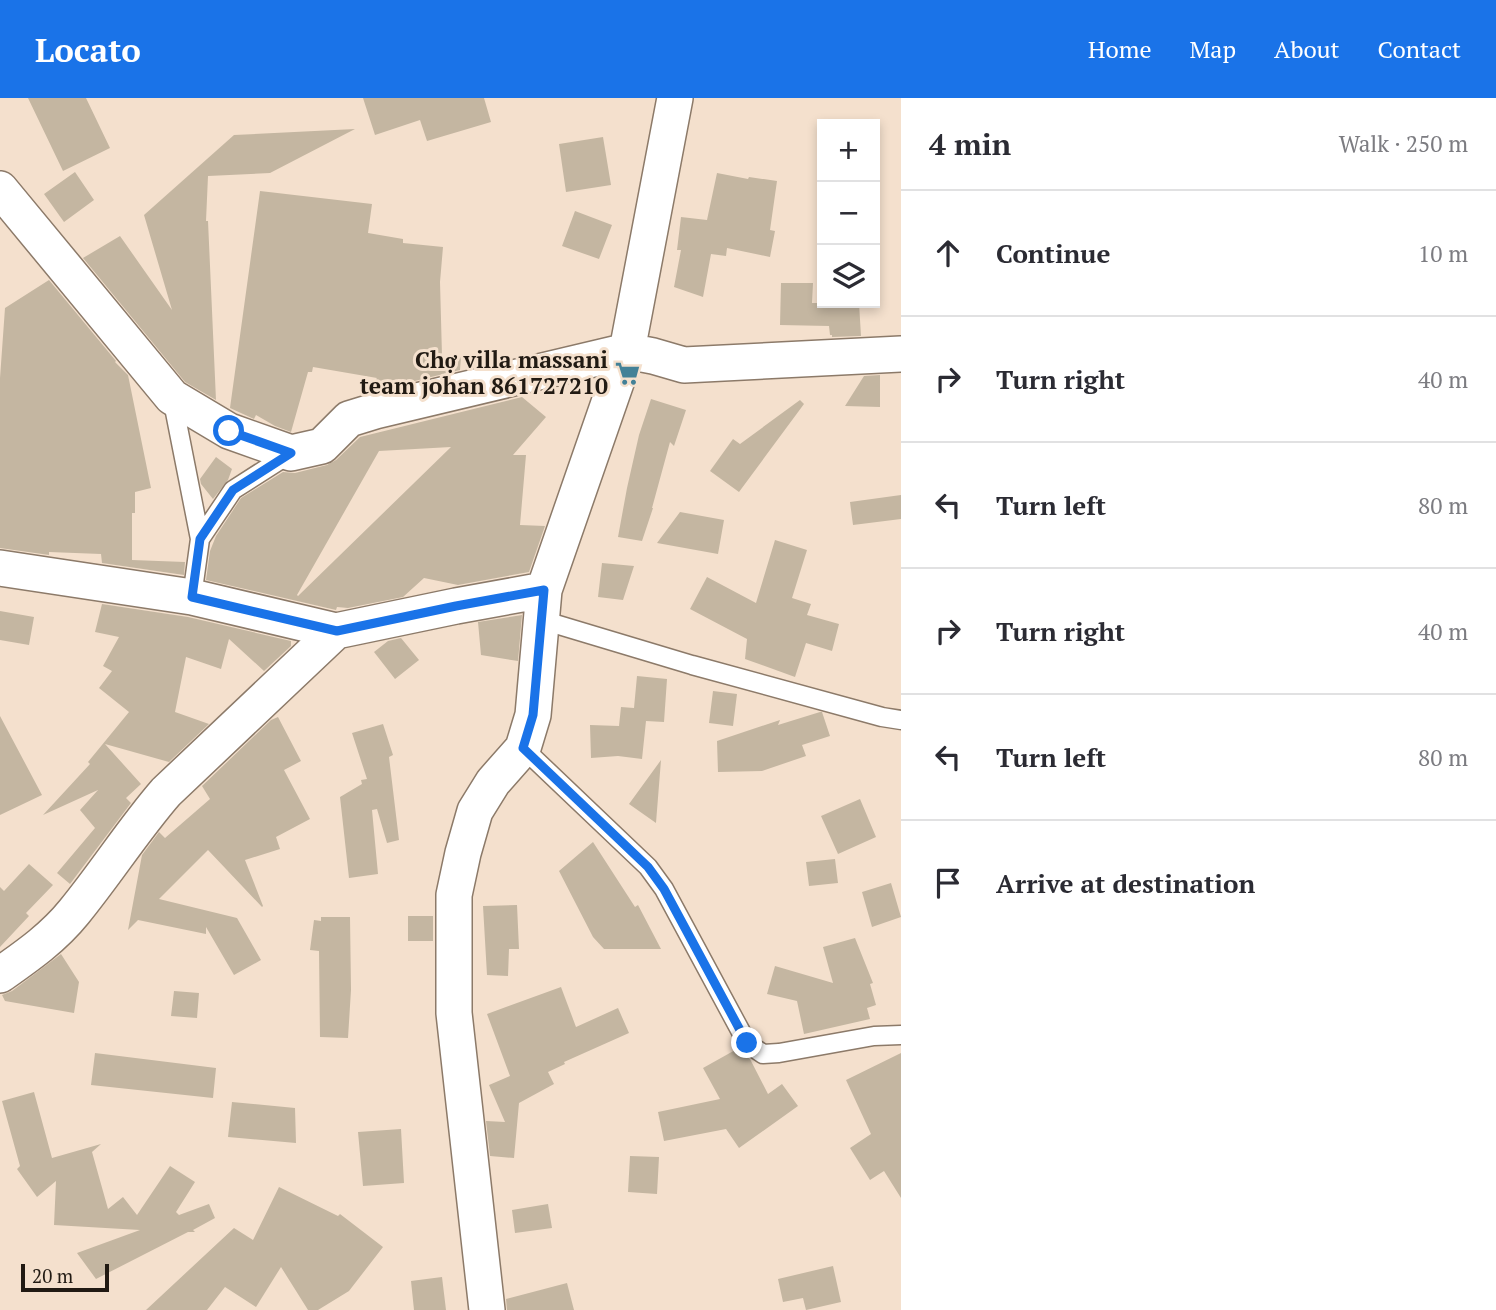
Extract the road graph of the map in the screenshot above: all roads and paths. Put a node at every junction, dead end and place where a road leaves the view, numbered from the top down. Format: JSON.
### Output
{"nodes":[{"id":1,"x":675,"y":98,"type":"edge"},
{"id":2,"x":0,"y":189,"type":"edge"},
{"id":3,"x":626,"y":351,"type":"junction"},
{"id":4,"x":901,"y":354,"type":"edge"},
{"id":5,"x":172,"y":397,"type":"junction"},
{"id":6,"x":291,"y":453,"type":"junction"},
{"id":7,"x":200,"y":539,"type":"junction"},
{"id":8,"x":0,"y":568,"type":"edge"},
{"id":9,"x":192,"y":597,"type":"junction"},
{"id":10,"x":543,"y":605,"type":"junction"},
{"id":11,"x":337,"y":631,"type":"junction"},
{"id":12,"x":901,"y":720,"type":"edge"},
{"id":13,"x":523,"y":748,"type":"junction"},
{"id":14,"x":0,"y":975,"type":"edge"},
{"id":15,"x":901,"y":1035,"type":"edge"},
{"id":16,"x":486,"y":1310,"type":"edge"}],
"edges":[{"from":1,"to":3,"type":"street"},
{"from":2,"to":5,"type":"street"},
{"from":3,"to":4,"type":"street"},
{"from":3,"to":6,"type":"street"},
{"from":3,"to":10,"type":"street"},
{"from":5,"to":6,"type":"street"},
{"from":5,"to":7,"type":"lane"},
{"from":6,"to":7,"type":"lane"},
{"from":7,"to":9,"type":"lane"},
{"from":8,"to":9,"type":"street"},
{"from":9,"to":11,"type":"street"},
{"from":10,"to":11,"type":"street"},
{"from":10,"to":12,"type":"lane"},
{"from":10,"to":13,"type":"street"},
{"from":11,"to":14,"type":"street"},
{"from":13,"to":15,"type":"lane"},
{"from":13,"to":16,"type":"street"}]}
